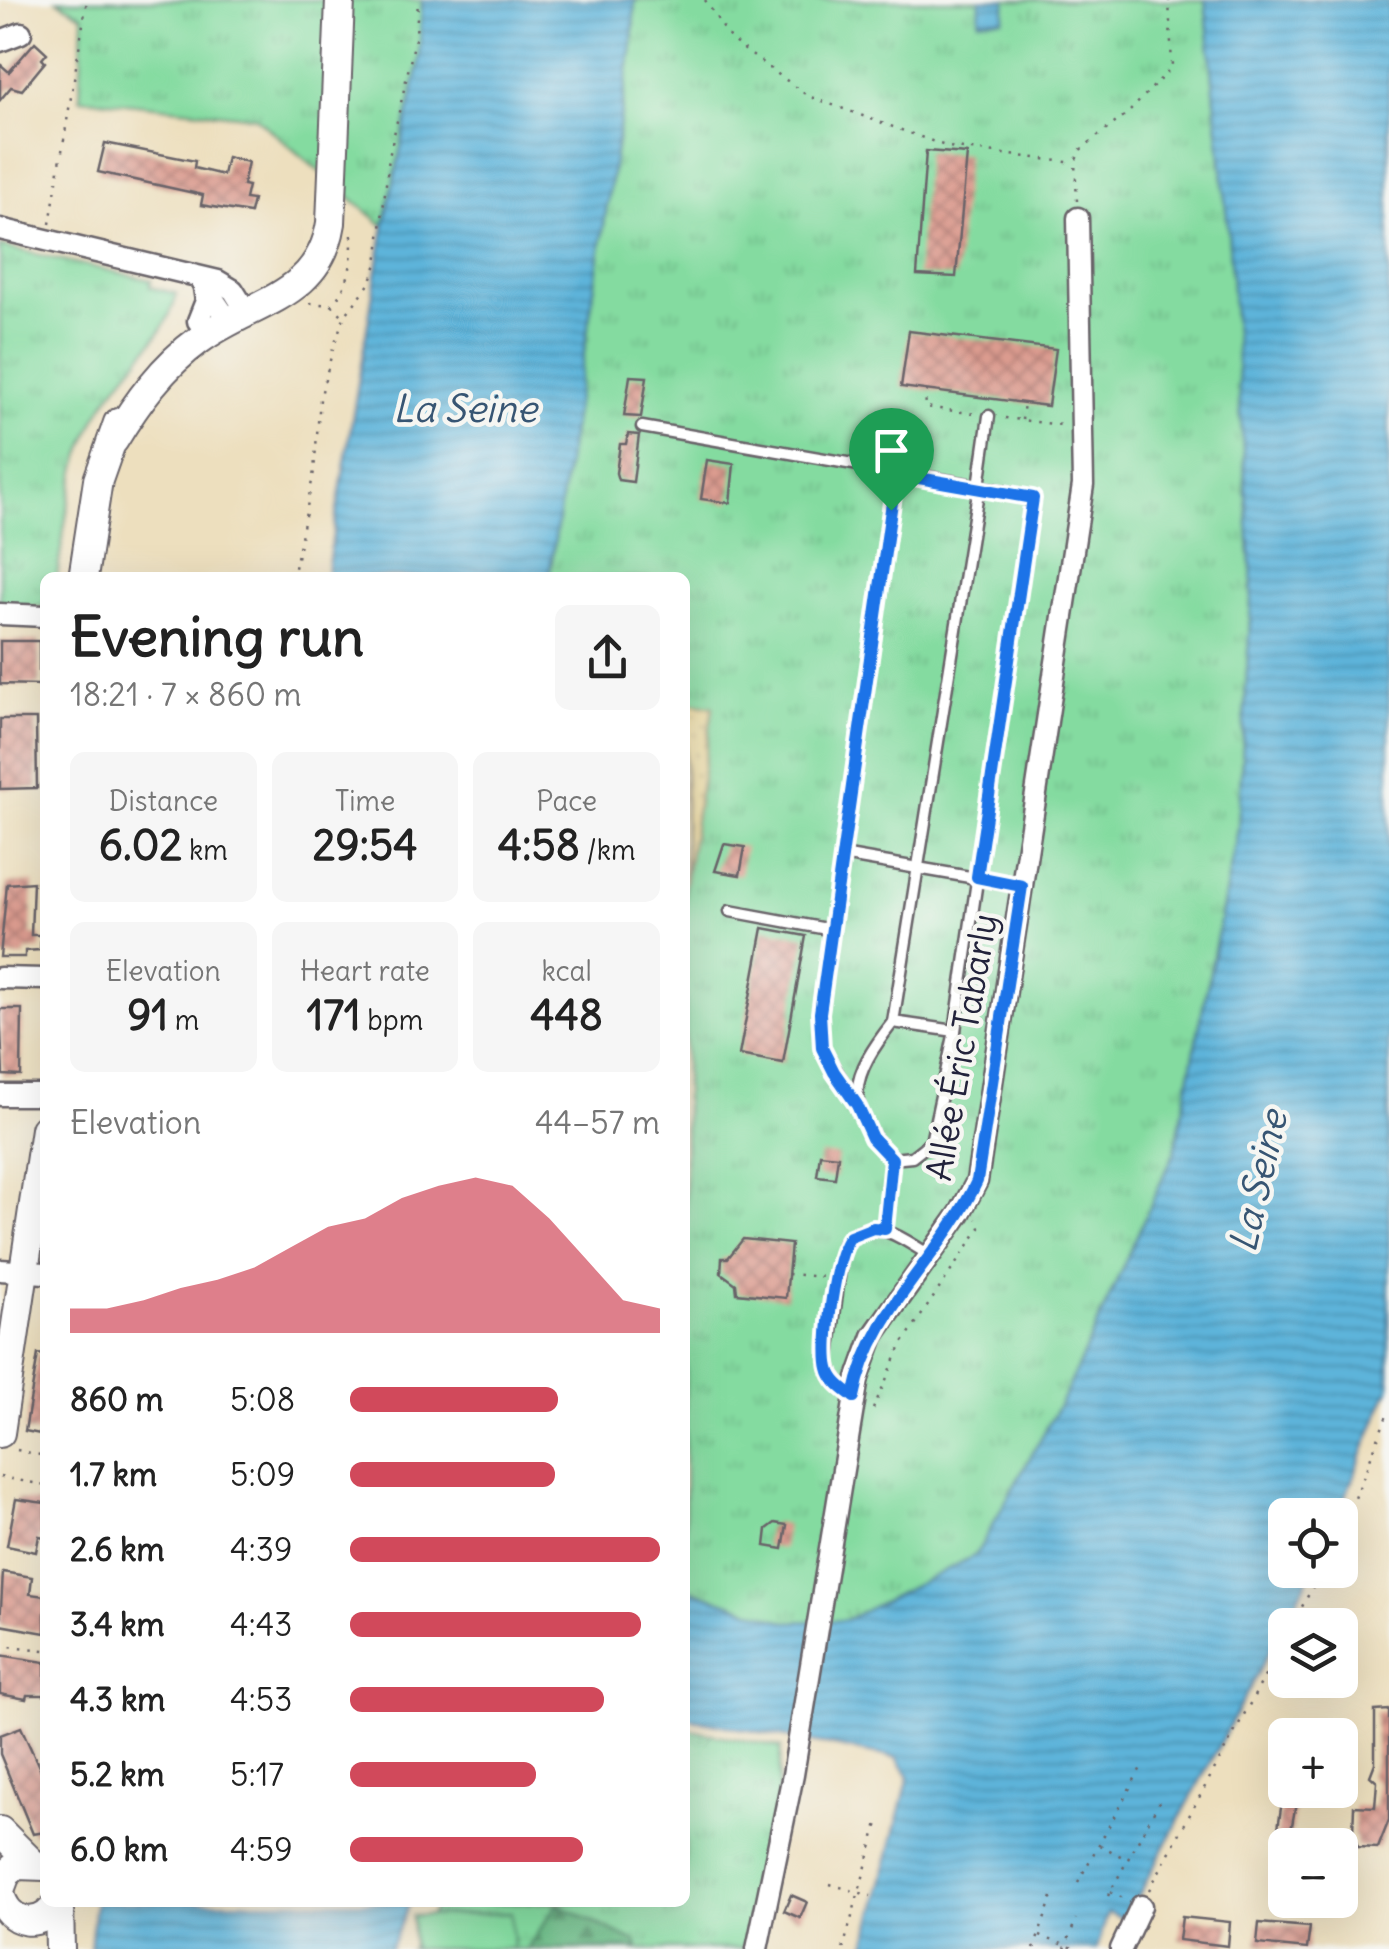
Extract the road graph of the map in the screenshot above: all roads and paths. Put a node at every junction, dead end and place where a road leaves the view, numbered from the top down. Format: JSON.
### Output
{"nodes":[{"id":1,"x":87,"y":0,"type":"edge"},
{"id":2,"x":340,"y":0,"type":"edge"},
{"id":3,"x":418,"y":0,"type":"edge"},
{"id":4,"x":705,"y":0,"type":"edge"},
{"id":5,"x":1169,"y":0,"type":"edge"},
{"id":6,"x":21,"y":33,"type":"dead end"},
{"id":7,"x":0,"y":41,"type":"edge"},
{"id":8,"x":1075,"y":163,"type":"junction"},
{"id":9,"x":1078,"y":218,"type":"joint"},
{"id":10,"x":0,"y":229,"type":"edge"},
{"id":11,"x":48,"y":240,"type":"junction"},
{"id":12,"x":201,"y":280,"type":"junction"},
{"id":13,"x":332,"y":304,"type":"dead end"},
{"id":14,"x":228,"y":313,"type":"junction"},
{"id":15,"x":344,"y":318,"type":"junction"},
{"id":16,"x":1024,"y":402,"type":"dead end"},
{"id":17,"x":989,"y":416,"type":"dead end"},
{"id":18,"x":1022,"y":420,"type":"dead end"},
{"id":19,"x":642,"y":427,"type":"dead end"},
{"id":20,"x":896,"y":474,"type":"junction"},
{"id":21,"x":980,"y":486,"type":"junction"},
{"id":22,"x":83,"y":572,"type":"edge"},
{"id":23,"x":294,"y":572,"type":"edge"},
{"id":24,"x":0,"y":614,"type":"edge"},
{"id":25,"x":40,"y":616,"type":"edge"},
{"id":26,"x":842,"y":855,"type":"junction"},
{"id":27,"x":918,"y":867,"type":"junction"},
{"id":28,"x":977,"y":877,"type":"junction"},
{"id":29,"x":1022,"y":886,"type":"junction"},
{"id":30,"x":730,"y":911,"type":"dead end"},
{"id":31,"x":832,"y":930,"type":"junction"},
{"id":32,"x":0,"y":978,"type":"edge"},
{"id":33,"x":40,"y":979,"type":"edge"},
{"id":34,"x":893,"y":1022,"type":"junction"},
{"id":35,"x":954,"y":1030,"type":"junction"},
{"id":36,"x":0,"y":1095,"type":"edge"},
{"id":37,"x":40,"y":1095,"type":"edge"},
{"id":38,"x":857,"y":1105,"type":"junction"},
{"id":39,"x":892,"y":1159,"type":"junction"},
{"id":40,"x":40,"y":1160,"type":"edge"},
{"id":41,"x":968,"y":1199,"type":"junction"},
{"id":42,"x":885,"y":1229,"type":"junction"},
{"id":43,"x":928,"y":1254,"type":"junction"},
{"id":44,"x":22,"y":1271,"type":"edge"},
{"id":45,"x":788,"y":1274,"type":"dead end"},
{"id":46,"x":836,"y":1278,"type":"junction"},
{"id":47,"x":854,"y":1397,"type":"junction"},
{"id":48,"x":1389,"y":1410,"type":"edge"},
{"id":49,"x":870,"y":1412,"type":"dead end"},
{"id":50,"x":7,"y":1441,"type":"edge"},
{"id":51,"x":40,"y":1454,"type":"edge"},
{"id":52,"x":0,"y":1478,"type":"edge"},
{"id":53,"x":40,"y":1484,"type":"edge"},
{"id":54,"x":1355,"y":1498,"type":"edge"},
{"id":55,"x":0,"y":1644,"type":"edge"},
{"id":56,"x":40,"y":1649,"type":"edge"},
{"id":57,"x":1268,"y":1670,"type":"edge"},
{"id":58,"x":1142,"y":1766,"type":"dead end"},
{"id":59,"x":1160,"y":1800,"type":"dead end"},
{"id":60,"x":878,"y":1823,"type":"dead end"},
{"id":61,"x":0,"y":1831,"type":"edge"},
{"id":62,"x":0,"y":1839,"type":"edge"},
{"id":63,"x":1099,"y":1845,"type":"junction"},
{"id":64,"x":1128,"y":1860,"type":"junction"},
{"id":65,"x":38,"y":1864,"type":"edge"},
{"id":66,"x":1078,"y":1882,"type":"dead end"},
{"id":67,"x":830,"y":1884,"type":"dead end"},
{"id":68,"x":1,"y":1887,"type":"edge"},
{"id":69,"x":859,"y":1892,"type":"junction"},
{"id":70,"x":871,"y":1896,"type":"dead end"},
{"id":71,"x":1108,"y":1896,"type":"dead end"},
{"id":72,"x":1052,"y":1897,"type":"dead end"},
{"id":73,"x":1140,"y":1906,"type":"joint"},
{"id":74,"x":54,"y":1907,"type":"edge"},
{"id":75,"x":58,"y":1907,"type":"edge"},
{"id":76,"x":1076,"y":1918,"type":"dead end"},
{"id":77,"x":16,"y":1922,"type":"edge"},
{"id":78,"x":1038,"y":1936,"type":"junction"},
{"id":79,"x":1065,"y":1947,"type":"edge"},
{"id":80,"x":844,"y":1948,"type":"edge"},
{"id":81,"x":52,"y":1949,"type":"edge"},
{"id":82,"x":60,"y":1949,"type":"edge"},
{"id":83,"x":758,"y":1949,"type":"edge"},
{"id":84,"x":850,"y":1949,"type":"edge"},
{"id":85,"x":1034,"y":1949,"type":"edge"},
{"id":86,"x":1076,"y":1949,"type":"edge"},
{"id":87,"x":1120,"y":1949,"type":"edge"}],
"edges":[{"from":1,"to":11,"type":"path"},
{"from":2,"to":14,"type":"main road"},
{"from":3,"to":15,"type":"path"},
{"from":4,"to":8,"type":"path"},
{"from":5,"to":8,"type":"path"},
{"from":6,"to":7,"type":"street"},
{"from":8,"to":9,"type":"path"},
{"from":9,"to":29,"type":"street","name":"Allée Éric Tabarly"},
{"from":10,"to":11,"type":"street"},
{"from":11,"to":12,"type":"street"},
{"from":12,"to":14,"type":"street"},
{"from":12,"to":14,"type":"street"},
{"from":13,"to":15,"type":"path"},
{"from":14,"to":22,"type":"main road"},
{"from":15,"to":23,"type":"path"},
{"from":16,"to":18,"type":"path"},
{"from":17,"to":21,"type":"lane"},
{"from":19,"to":20,"type":"lane"},
{"from":20,"to":21,"type":"lane"},
{"from":20,"to":26,"type":"lane"},
{"from":21,"to":27,"type":"lane"},
{"from":21,"to":28,"type":"lane"},
{"from":24,"to":25,"type":"street"},
{"from":26,"to":27,"type":"lane"},
{"from":26,"to":31,"type":"lane"},
{"from":27,"to":28,"type":"lane"},
{"from":27,"to":34,"type":"lane"},
{"from":28,"to":29,"type":"lane"},
{"from":28,"to":35,"type":"lane"},
{"from":29,"to":41,"type":"street","name":"Allée Éric Tabarly"},
{"from":30,"to":31,"type":"lane"},
{"from":31,"to":38,"type":"lane"},
{"from":32,"to":33,"type":"street"},
{"from":34,"to":35,"type":"lane"},
{"from":34,"to":38,"type":"lane"},
{"from":35,"to":39,"type":"lane"},
{"from":36,"to":37,"type":"street"},
{"from":38,"to":39,"type":"lane"},
{"from":39,"to":42,"type":"lane"},
{"from":40,"to":44,"type":"main road"},
{"from":41,"to":43,"type":"street","name":"Allée Éric Tabarly"},
{"from":41,"to":49,"type":"path"},
{"from":42,"to":43,"type":"lane"},
{"from":42,"to":46,"type":"lane"},
{"from":43,"to":47,"type":"street","name":"Allée Éric Tabarly"},
{"from":44,"to":50,"type":"main road"},
{"from":45,"to":46,"type":"path"},
{"from":46,"to":47,"type":"lane"},
{"from":47,"to":83,"type":"street","name":"Allée Éric Tabarly"},
{"from":48,"to":54,"type":"path"},
{"from":50,"to":51,"type":"path"},
{"from":52,"to":53,"type":"path"},
{"from":55,"to":56,"type":"path"},
{"from":57,"to":73,"type":"path"},
{"from":58,"to":63,"type":"path"},
{"from":59,"to":64,"type":"path"},
{"from":60,"to":69,"type":"path"},
{"from":61,"to":65,"type":"main road"},
{"from":62,"to":68,"type":"main road"},
{"from":63,"to":64,"type":"path"},
{"from":63,"to":66,"type":"path"},
{"from":64,"to":71,"type":"path"},
{"from":65,"to":68,"type":"main road"},
{"from":67,"to":69,"type":"path"},
{"from":68,"to":77,"type":"main road"},
{"from":69,"to":70,"type":"path"},
{"from":69,"to":80,"type":"path"},
{"from":72,"to":78,"type":"path"},
{"from":73,"to":87,"type":"street"},
{"from":74,"to":77,"type":"main road"},
{"from":75,"to":82,"type":"main road"},
{"from":76,"to":79,"type":"path"},
{"from":77,"to":81,"type":"main road"},
{"from":78,"to":79,"type":"path"},
{"from":78,"to":85,"type":"path"},
{"from":79,"to":86,"type":"path"},
{"from":80,"to":84,"type":"path"}]}
